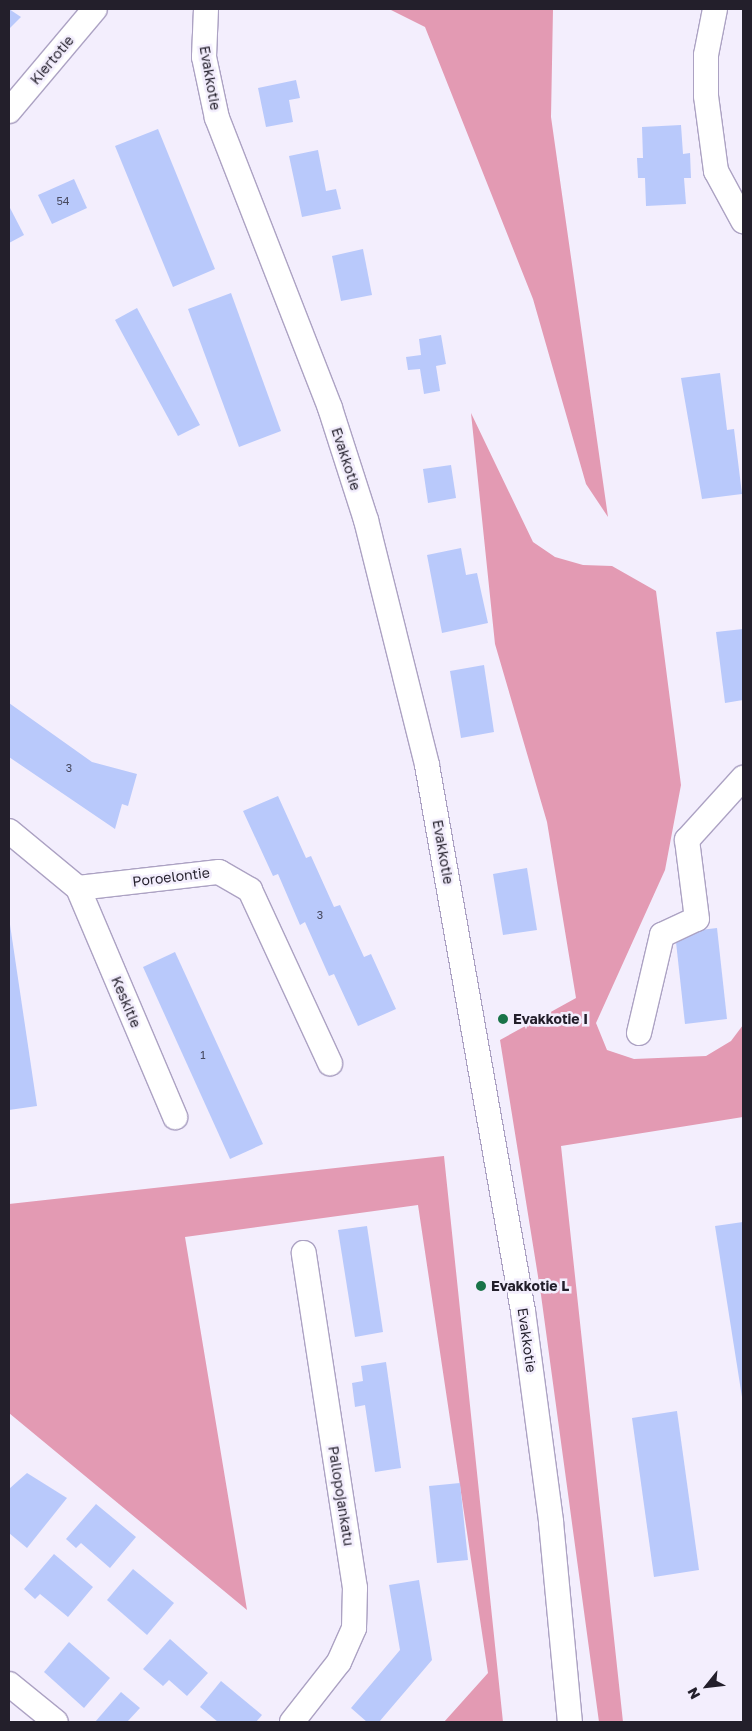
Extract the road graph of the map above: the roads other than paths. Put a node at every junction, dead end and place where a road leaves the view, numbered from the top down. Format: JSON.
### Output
{"nodes":[{"id":1,"x":95,"y":9,"type":"edge"},
{"id":2,"x":206,"y":9,"type":"edge"},
{"id":3,"x":715,"y":9,"type":"edge"},
{"id":4,"x":9,"y":111,"type":"edge"},
{"id":5,"x":743,"y":220,"type":"edge"},
{"id":6,"x":743,"y":778,"type":"edge"},
{"id":7,"x":9,"y":831,"type":"edge"},
{"id":8,"x":78,"y":888,"type":"junction"},
{"id":9,"x":639,"y":1033,"type":"dead end"},
{"id":10,"x":330,"y":1063,"type":"dead end"},
{"id":11,"x":176,"y":1117,"type":"dead end"},
{"id":12,"x":304,"y":1253,"type":"dead end"},
{"id":13,"x":9,"y":1684,"type":"edge"},
{"id":14,"x":56,"y":1722,"type":"edge"},
{"id":15,"x":292,"y":1722,"type":"edge"},
{"id":16,"x":570,"y":1722,"type":"edge"}],
"edges":[{"from":1,"to":4,"type":"street","name":"Kiertotie"},
{"from":2,"to":16,"type":"street","name":"Evakkotie"},
{"from":3,"to":5,"type":"street"},
{"from":6,"to":9,"type":"street"},
{"from":7,"to":8,"type":"street"},
{"from":8,"to":10,"type":"street","name":"Poroelontie"},
{"from":8,"to":11,"type":"street","name":"Keskitie"},
{"from":12,"to":15,"type":"street","name":"Pallopojankatu"},
{"from":13,"to":14,"type":"street"}]}
